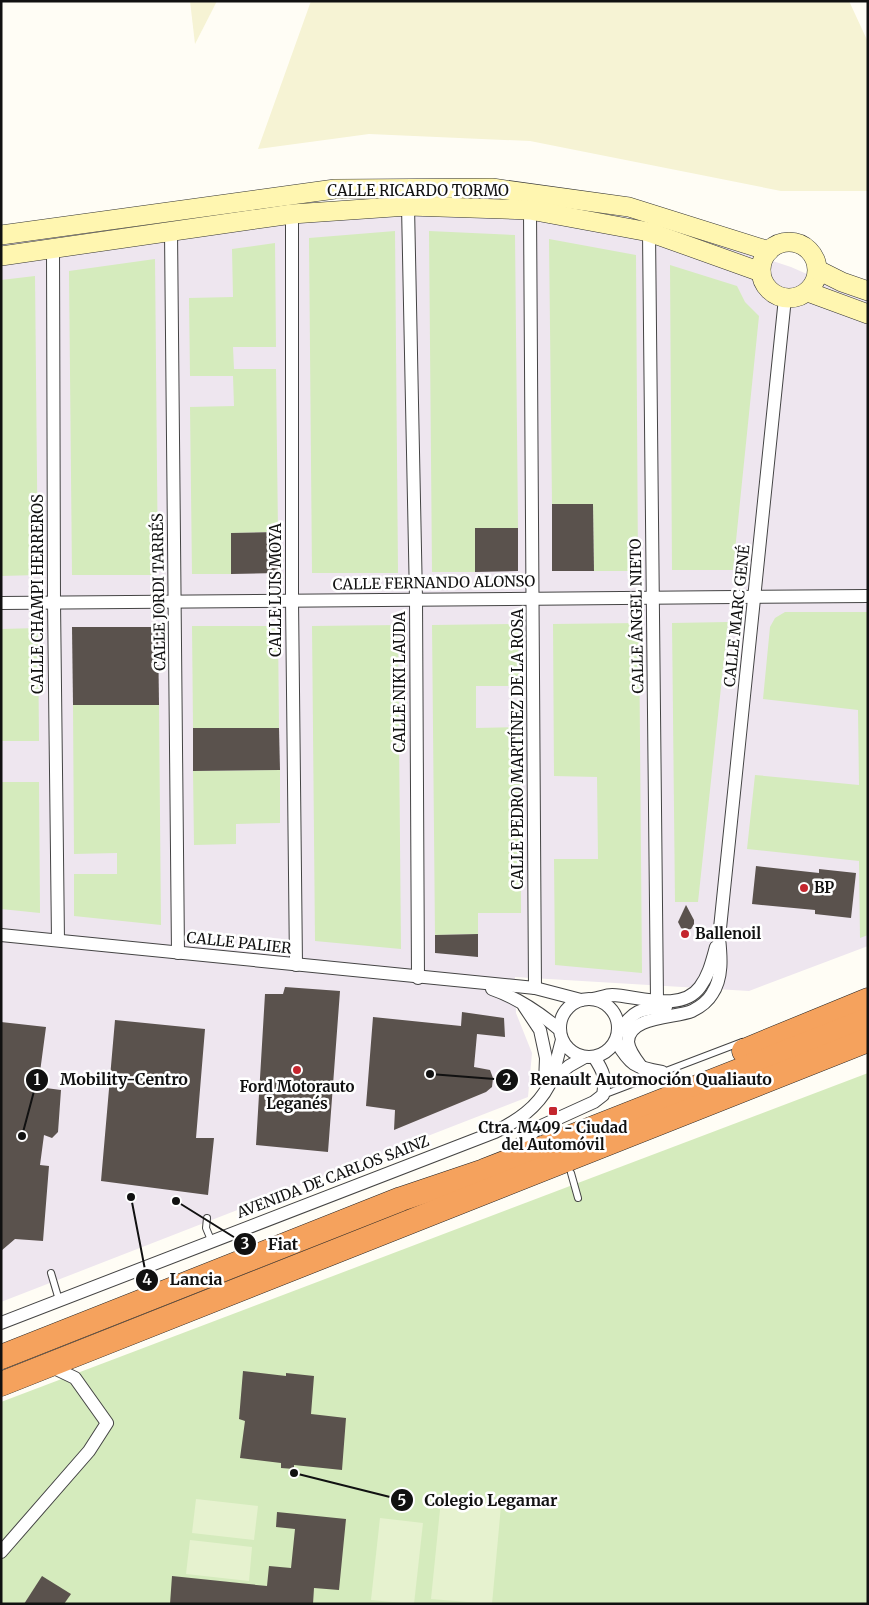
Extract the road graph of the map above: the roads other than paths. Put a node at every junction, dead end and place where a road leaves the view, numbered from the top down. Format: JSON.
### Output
{"nodes":[{"id":1,"x":408,"y":206,"type":"junction"},
{"id":2,"x":530,"y":210,"type":"junction"},
{"id":3,"x":292,"y":214,"type":"junction"},
{"id":4,"x":171,"y":232,"type":"junction"},
{"id":5,"x":649,"y":232,"type":"junction"},
{"id":6,"x":1,"y":235,"type":"edge"},
{"id":7,"x":53,"y":248,"type":"junction"},
{"id":8,"x":769,"y":251,"type":"junction"},
{"id":9,"x":1,"y":256,"type":"edge"},
{"id":10,"x":818,"y":270,"type":"junction"},
{"id":11,"x":761,"y":272,"type":"junction"},
{"id":12,"x":868,"y":291,"type":"edge"},
{"id":13,"x":808,"y":292,"type":"junction"},
{"id":14,"x":785,"y":298,"type":"junction"},
{"id":15,"x":868,"y":314,"type":"edge"},
{"id":16,"x":756,"y":596,"type":"junction"},
{"id":17,"x":868,"y":596,"type":"edge"},
{"id":18,"x":654,"y":597,"type":"junction"},
{"id":19,"x":534,"y":598,"type":"junction"},
{"id":20,"x":416,"y":599,"type":"junction"},
{"id":21,"x":292,"y":600,"type":"junction"},
{"id":22,"x":175,"y":601,"type":"junction"},
{"id":23,"x":54,"y":602,"type":"junction"},
{"id":24,"x":1,"y":603,"type":"edge"},
{"id":25,"x":1,"y":935,"type":"edge"},
{"id":26,"x":719,"y":938,"type":"junction"},
{"id":27,"x":58,"y":940,"type":"junction"},
{"id":28,"x":178,"y":953,"type":"junction"},
{"id":29,"x":296,"y":965,"type":"junction"},
{"id":30,"x":720,"y":966,"type":"junction"},
{"id":31,"x":418,"y":978,"type":"junction"},
{"id":32,"x":474,"y":982,"type":"junction"},
{"id":33,"x":535,"y":988,"type":"junction"},
{"id":34,"x":586,"y":1000,"type":"junction"},
{"id":35,"x":657,"y":1000,"type":"junction"},
{"id":36,"x":521,"y":1002,"type":"junction"},
{"id":37,"x":864,"y":1008,"type":"edge"},
{"id":38,"x":820,"y":1012,"type":"dead end"},
{"id":39,"x":561,"y":1035,"type":"junction"},
{"id":40,"x":617,"y":1036,"type":"junction"},
{"id":41,"x":750,"y":1038,"type":"dead end"},
{"id":42,"x":868,"y":1040,"type":"edge"},
{"id":43,"x":868,"y":1055,"type":"edge"},
{"id":44,"x":590,"y":1057,"type":"junction"},
{"id":45,"x":643,"y":1069,"type":"junction"},
{"id":46,"x":662,"y":1072,"type":"junction"},
{"id":47,"x":547,"y":1088,"type":"junction"},
{"id":48,"x":603,"y":1095,"type":"junction"},
{"id":49,"x":519,"y":1145,"type":"junction"},
{"id":50,"x":570,"y":1173,"type":"junction"},
{"id":51,"x":578,"y":1198,"type":"dead end"},
{"id":52,"x":401,"y":1199,"type":"junction"},
{"id":53,"x":207,"y":1218,"type":"dead end"},
{"id":54,"x":211,"y":1240,"type":"junction"},
{"id":55,"x":51,"y":1274,"type":"dead end"},
{"id":56,"x":276,"y":1274,"type":"junction"},
{"id":57,"x":59,"y":1300,"type":"junction"},
{"id":58,"x":1,"y":1322,"type":"edge"},
{"id":59,"x":1,"y":1356,"type":"edge"},
{"id":60,"x":50,"y":1366,"type":"junction"},
{"id":61,"x":1,"y":1384,"type":"edge"},
{"id":62,"x":1,"y":1552,"type":"edge"}],
"edges":[{"from":1,"to":2,"type":"street","name":"CALLE RICARDO TORMO"},
{"from":1,"to":3,"type":"street","name":"CALLE RICARDO TORMO"},
{"from":1,"to":20,"type":"street","name":"CALLE NIKI LAUDA"},
{"from":2,"to":5,"type":"street","name":"CALLE RICARDO TORMO"},
{"from":2,"to":19,"type":"street","name":"CALLE PEDRO MARTÍNEZ DE LA ROSA"},
{"from":3,"to":4,"type":"street","name":"CALLE RICARDO TORMO"},
{"from":3,"to":21,"type":"street","name":"CALLE LUIS MOYA"},
{"from":4,"to":7,"type":"street","name":"CALLE RICARDO TORMO"},
{"from":4,"to":22,"type":"street","name":"CALLE JORDI TARRÉS"},
{"from":5,"to":11,"type":"street","name":"CALLE RICARDO TORMO"},
{"from":5,"to":18,"type":"street","name":"CALLE ÁNGEL NIETO"},
{"from":6,"to":8,"type":"street","name":"CALLE RICARDO TORMO"},
{"from":7,"to":9,"type":"street","name":"CALLE RICARDO TORMO"},
{"from":7,"to":23,"type":"street","name":"CALLE CHAMPI HERREROS"},
{"from":8,"to":10,"type":"street"},
{"from":8,"to":11,"type":"street"},
{"from":10,"to":12,"type":"street"},
{"from":10,"to":13,"type":"street"},
{"from":11,"to":14,"type":"street"},
{"from":13,"to":14,"type":"street"},
{"from":13,"to":15,"type":"street"},
{"from":14,"to":16,"type":"street","name":"CALLE MARC GENÉ"},
{"from":16,"to":17,"type":"street","name":"CALLE FERNANDO ALONSO"},
{"from":16,"to":18,"type":"street","name":"CALLE FERNANDO ALONSO"},
{"from":16,"to":26,"type":"street","name":"CALLE MARC GENÉ"},
{"from":18,"to":19,"type":"street","name":"CALLE FERNANDO ALONSO"},
{"from":18,"to":35,"type":"street","name":"CALLE ÁNGEL NIETO"},
{"from":19,"to":20,"type":"street","name":"CALLE FERNANDO ALONSO"},
{"from":19,"to":33,"type":"street","name":"CALLE PEDRO MARTÍNEZ DE LA ROSA"},
{"from":20,"to":21,"type":"street","name":"CALLE FERNANDO ALONSO"},
{"from":20,"to":31,"type":"street","name":"CALLE NIKI LAUDA"},
{"from":21,"to":22,"type":"street","name":"CALLE FERNANDO ALONSO"},
{"from":21,"to":29,"type":"street","name":"CALLE LUIS MOYA"},
{"from":22,"to":23,"type":"street","name":"CALLE FERNANDO ALONSO"},
{"from":22,"to":28,"type":"street","name":"CALLE JORDI TARRÉS"},
{"from":23,"to":24,"type":"street","name":"CALLE FERNANDO ALONSO"},
{"from":23,"to":27,"type":"street","name":"CALLE CHAMPI HERREROS"},
{"from":25,"to":27,"type":"street","name":"CALLE PALIER"},
{"from":26,"to":30,"type":"street"},
{"from":26,"to":35,"type":"street","name":"CALLE PALIER"},
{"from":27,"to":28,"type":"street","name":"CALLE PALIER"},
{"from":28,"to":29,"type":"street","name":"CALLE PALIER"},
{"from":29,"to":31,"type":"street","name":"CALLE PALIER"},
{"from":30,"to":40,"type":"street"},
{"from":30,"to":45,"type":"street"},
{"from":31,"to":32,"type":"street","name":"CALLE PALIER"},
{"from":32,"to":33,"type":"street","name":"CALLE PALIER"},
{"from":32,"to":36,"type":"street","name":"CALLE PALIER"},
{"from":33,"to":34,"type":"street","name":"CALLE PALIER"},
{"from":34,"to":35,"type":"street","name":"CALLE PALIER"},
{"from":34,"to":39,"type":"street"},
{"from":34,"to":40,"type":"street"},
{"from":36,"to":39,"type":"street","name":"CALLE PALIER"},
{"from":36,"to":47,"type":"street"},
{"from":37,"to":38,"type":"lane"},
{"from":37,"to":49,"type":"highway"},
{"from":37,"to":52,"type":"highway"},
{"from":39,"to":44,"type":"street"},
{"from":39,"to":47,"type":"street","name":"AVENIDA DE CARLOS SAINZ"},
{"from":40,"to":44,"type":"street"},
{"from":40,"to":45,"type":"street"},
{"from":41,"to":46,"type":"lane"},
{"from":42,"to":56,"type":"highway"},
{"from":43,"to":50,"type":"highway"},
{"from":44,"to":47,"type":"street","name":"AVENIDA DE CARLOS SAINZ"},
{"from":44,"to":48,"type":"street"},
{"from":45,"to":46,"type":"street"},
{"from":46,"to":48,"type":"lane"},
{"from":47,"to":54,"type":"street","name":"AVENIDA DE CARLOS SAINZ"},
{"from":48,"to":49,"type":"street"},
{"from":49,"to":52,"type":"highway"},
{"from":50,"to":51,"type":"lane"},
{"from":50,"to":56,"type":"highway"},
{"from":52,"to":59,"type":"highway"},
{"from":53,"to":54,"type":"lane"},
{"from":54,"to":57,"type":"street","name":"AVENIDA DE CARLOS SAINZ"},
{"from":55,"to":57,"type":"lane"},
{"from":56,"to":60,"type":"highway"},
{"from":57,"to":58,"type":"street","name":"AVENIDA DE CARLOS SAINZ"},
{"from":60,"to":61,"type":"highway"},
{"from":60,"to":62,"type":"street"}]}
